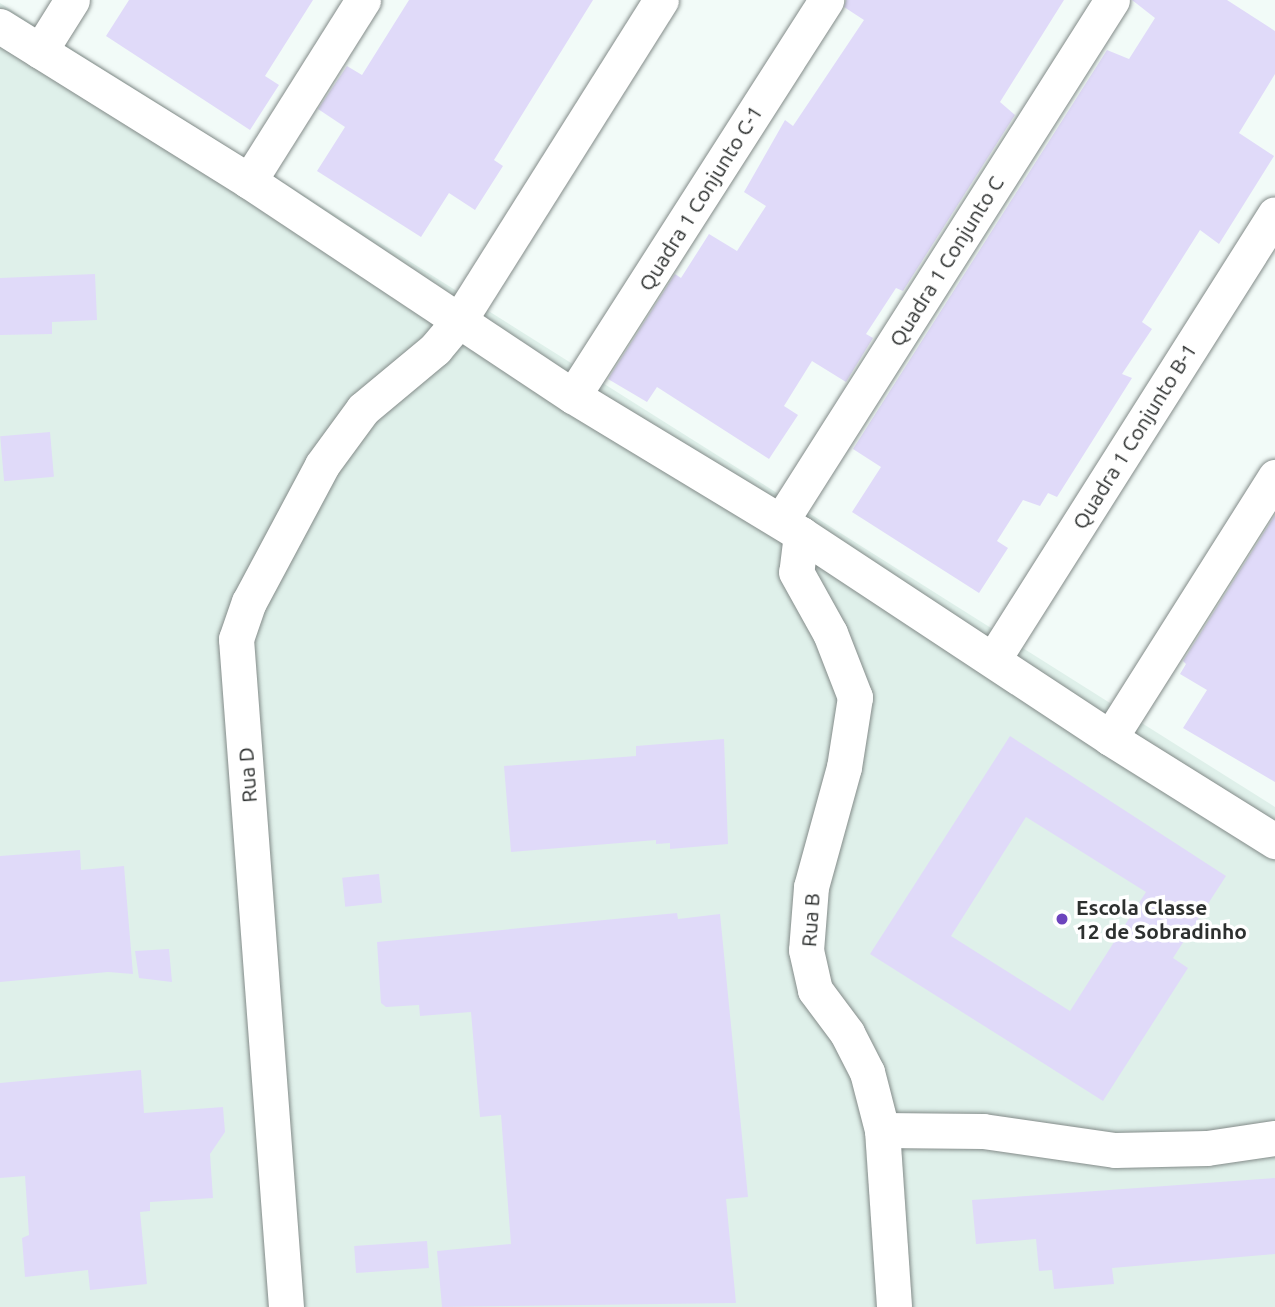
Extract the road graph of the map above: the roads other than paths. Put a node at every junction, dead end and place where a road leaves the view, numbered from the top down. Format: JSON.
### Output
{"nodes":[{"id":1,"x":72,"y":0,"type":"edge"},
{"id":2,"x":363,"y":0,"type":"edge"},
{"id":3,"x":661,"y":0,"type":"edge"},
{"id":4,"x":825,"y":0,"type":"edge"},
{"id":5,"x":1112,"y":0,"type":"edge"},
{"id":6,"x":0,"y":26,"type":"edge"},
{"id":7,"x":40,"y":51,"type":"junction"},
{"id":8,"x":249,"y":181,"type":"junction"},
{"id":9,"x":1275,"y":214,"type":"edge"},
{"id":10,"x":460,"y":319,"type":"junction"},
{"id":11,"x":573,"y":396,"type":"junction"},
{"id":12,"x":1275,"y":477,"type":"edge"},
{"id":13,"x":791,"y":527,"type":"junction"},
{"id":14,"x":994,"y":658,"type":"junction"},
{"id":15,"x":1110,"y":738,"type":"junction"},
{"id":16,"x":1275,"y":841,"type":"edge"},
{"id":17,"x":882,"y":1130,"type":"junction"},
{"id":18,"x":1275,"y":1138,"type":"edge"},
{"id":19,"x":286,"y":1307,"type":"edge"},
{"id":20,"x":894,"y":1307,"type":"edge"}],
"edges":[{"from":1,"to":7,"type":"street"},
{"from":2,"to":8,"type":"street"},
{"from":3,"to":10,"type":"street"},
{"from":4,"to":11,"type":"street","name":"Quadra 1 Conjunto C-1"},
{"from":5,"to":13,"type":"street","name":"Quadra 1 Conjunto C"},
{"from":6,"to":7,"type":"street"},
{"from":7,"to":8,"type":"street"},
{"from":8,"to":10,"type":"street"},
{"from":9,"to":14,"type":"street","name":"Quadra 1 Conjunto B-1"},
{"from":10,"to":11,"type":"street"},
{"from":10,"to":19,"type":"street","name":"Rua D"},
{"from":11,"to":13,"type":"street"},
{"from":12,"to":15,"type":"street"},
{"from":13,"to":14,"type":"street"},
{"from":13,"to":17,"type":"street","name":"Rua B"},
{"from":14,"to":15,"type":"street"},
{"from":15,"to":16,"type":"street"},
{"from":17,"to":18,"type":"street"},
{"from":17,"to":20,"type":"street","name":"Rua B"}]}
